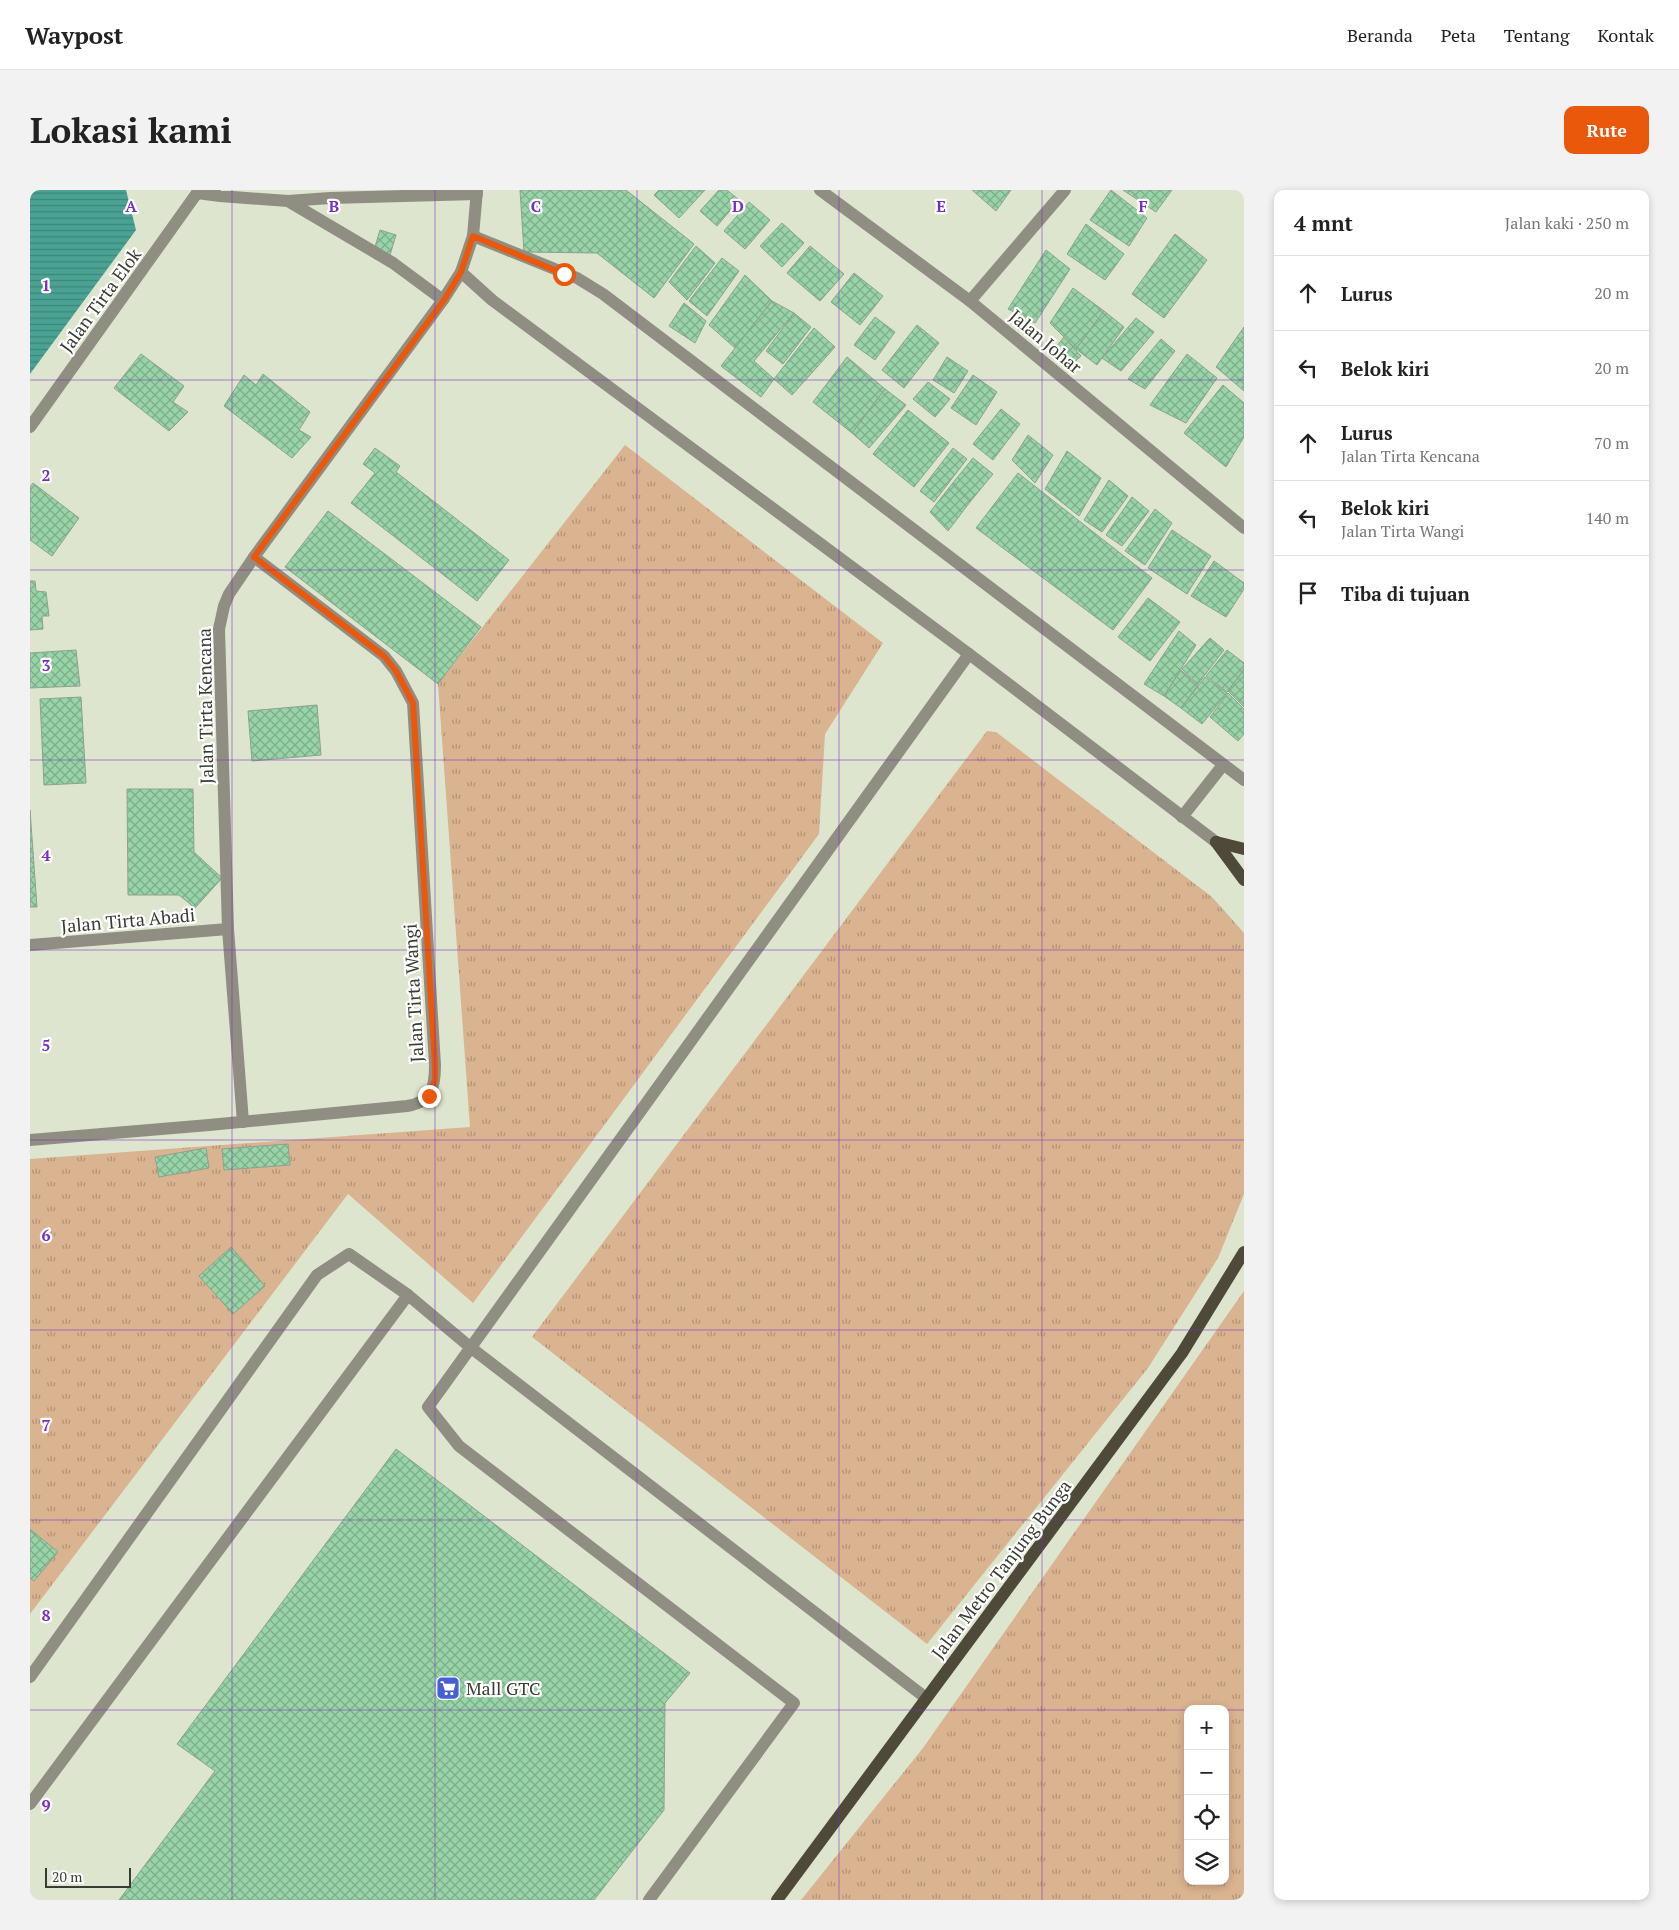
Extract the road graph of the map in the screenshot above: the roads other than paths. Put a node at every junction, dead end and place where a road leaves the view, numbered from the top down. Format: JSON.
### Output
{"nodes":[{"id":1,"x":820,"y":190,"type":"edge"},
{"id":2,"x":1066,"y":190,"type":"edge"},
{"id":3,"x":198,"y":191,"type":"edge"},
{"id":4,"x":477,"y":192,"type":"edge"},
{"id":5,"x":288,"y":201,"type":"junction"},
{"id":6,"x":473,"y":236,"type":"junction"},
{"id":7,"x":461,"y":272,"type":"junction"},
{"id":8,"x":444,"y":300,"type":"junction"},
{"id":9,"x":970,"y":301,"type":"junction"},
{"id":10,"x":30,"y":427,"type":"edge"},
{"id":11,"x":1244,"y":528,"type":"edge"},
{"id":12,"x":254,"y":557,"type":"junction"},
{"id":13,"x":969,"y":654,"type":"junction"},
{"id":14,"x":1223,"y":764,"type":"junction"},
{"id":15,"x":1244,"y":780,"type":"edge"},
{"id":16,"x":1182,"y":817,"type":"junction"},
{"id":17,"x":1216,"y":842,"type":"junction"},
{"id":18,"x":1244,"y":848,"type":"edge"},
{"id":19,"x":1244,"y":880,"type":"edge"},
{"id":20,"x":228,"y":929,"type":"junction"},
{"id":21,"x":30,"y":945,"type":"edge"},
{"id":22,"x":243,"y":1122,"type":"junction"},
{"id":23,"x":30,"y":1140,"type":"edge"},
{"id":24,"x":1244,"y":1252,"type":"edge"},
{"id":25,"x":408,"y":1295,"type":"junction"},
{"id":26,"x":470,"y":1347,"type":"junction"},
{"id":27,"x":30,"y":1677,"type":"edge"},
{"id":28,"x":926,"y":1698,"type":"junction"},
{"id":29,"x":30,"y":1804,"type":"edge"},
{"id":30,"x":649,"y":1900,"type":"edge"},
{"id":31,"x":777,"y":1900,"type":"edge"}],
"edges":[{"from":1,"to":9,"type":"street","name":"Jalan Johar"},
{"from":2,"to":9,"type":"street"},
{"from":3,"to":5,"type":"street","name":"Jalan Tirta Elok"},
{"from":3,"to":10,"type":"street","name":"Jalan Tirta Elok"},
{"from":4,"to":5,"type":"street"},
{"from":4,"to":6,"type":"street","name":"Jalan Tirta Kencana"},
{"from":5,"to":8,"type":"street","name":"Jalan Tirta Elok"},
{"from":6,"to":7,"type":"street","name":"Jalan Tirta Kencana"},
{"from":6,"to":14,"type":"street"},
{"from":7,"to":8,"type":"street","name":"Jalan Tirta Kencana"},
{"from":7,"to":13,"type":"street"},
{"from":8,"to":12,"type":"street","name":"Jalan Tirta Kencana"},
{"from":9,"to":11,"type":"street","name":"Jalan Johar"},
{"from":12,"to":20,"type":"street","name":"Jalan Tirta Kencana"},
{"from":12,"to":22,"type":"street","name":"Jalan Tirta Wangi"},
{"from":13,"to":16,"type":"street"},
{"from":13,"to":26,"type":"street"},
{"from":14,"to":15,"type":"street"},
{"from":14,"to":16,"type":"street"},
{"from":16,"to":17,"type":"street"},
{"from":17,"to":18,"type":"main road"},
{"from":17,"to":19,"type":"main road"},
{"from":20,"to":21,"type":"street","name":"Jalan Tirta Abadi"},
{"from":20,"to":22,"type":"street","name":"Jalan Tirta Kencana"},
{"from":22,"to":23,"type":"street","name":"Jalan Tirta Wangi"},
{"from":24,"to":28,"type":"main road","name":"Jalan Metro Tanjung Bunga"},
{"from":25,"to":26,"type":"street"},
{"from":25,"to":27,"type":"street"},
{"from":25,"to":29,"type":"street"},
{"from":26,"to":28,"type":"street"},
{"from":26,"to":30,"type":"street"},
{"from":28,"to":31,"type":"main road","name":"Jalan Metro Tanjung Bunga"}]}
